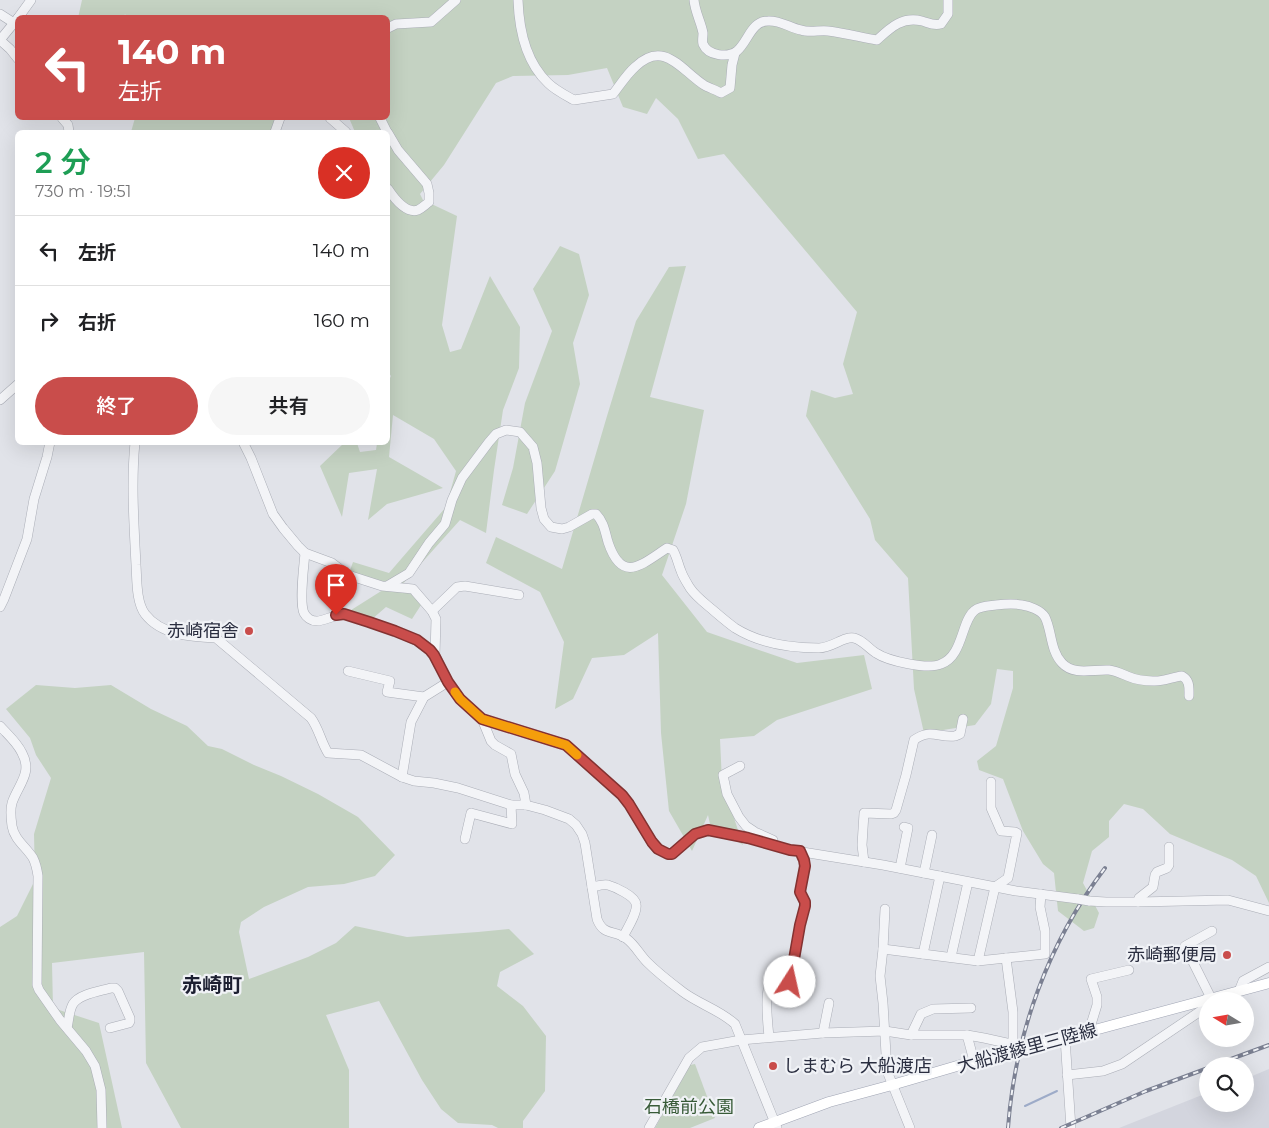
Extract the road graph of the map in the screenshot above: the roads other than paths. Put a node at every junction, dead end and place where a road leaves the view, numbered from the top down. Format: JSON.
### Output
{"nodes":[{"id":1,"x":31,"y":0,"type":"edge"},
{"id":2,"x":456,"y":0,"type":"edge"},
{"id":3,"x":518,"y":0,"type":"edge"},
{"id":4,"x":694,"y":0,"type":"edge"},
{"id":5,"x":948,"y":0,"type":"edge"},
{"id":6,"x":0,"y":14,"type":"edge"},
{"id":7,"x":19,"y":15,"type":"edge"},
{"id":8,"x":15,"y":19,"type":"edge"},
{"id":9,"x":15,"y":20,"type":"edge"},
{"id":10,"x":390,"y":27,"type":"edge"},
{"id":11,"x":0,"y":40,"type":"edge"},
{"id":12,"x":735,"y":53,"type":"junction"},
{"id":13,"x":15,"y":55,"type":"edge"},
{"id":14,"x":332,"y":120,"type":"edge"},
{"id":15,"x":344,"y":130,"type":"edge"},
{"id":16,"x":390,"y":138,"type":"edge"},
{"id":17,"x":390,"y":193,"type":"edge"},
{"id":18,"x":15,"y":387,"type":"edge"},
{"id":19,"x":0,"y":400,"type":"edge"},
{"id":20,"x":49,"y":445,"type":"edge"},
{"id":21,"x":135,"y":445,"type":"edge"},
{"id":22,"x":244,"y":445,"type":"edge"},
{"id":23,"x":306,"y":553,"type":"junction"},
{"id":24,"x":387,"y":586,"type":"junction"},
{"id":25,"x":519,"y":596,"type":"dead end"},
{"id":26,"x":0,"y":606,"type":"edge"},
{"id":27,"x":432,"y":611,"type":"junction"},
{"id":28,"x":434,"y":655,"type":"junction"},
{"id":29,"x":348,"y":671,"type":"dead end"},
{"id":30,"x":448,"y":682,"type":"junction"},
{"id":31,"x":424,"y":696,"type":"junction"},
{"id":32,"x":1189,"y":696,"type":"dead end"},
{"id":33,"x":482,"y":719,"type":"junction"},
{"id":34,"x":963,"y":719,"type":"dead end"},
{"id":35,"x":0,"y":726,"type":"edge"},
{"id":36,"x":740,"y":766,"type":"dead end"},
{"id":37,"x":402,"y":777,"type":"junction"},
{"id":38,"x":991,"y":782,"type":"dead end"},
{"id":39,"x":511,"y":805,"type":"junction"},
{"id":40,"x":526,"y":805,"type":"junction"},
{"id":41,"x":904,"y":827,"type":"dead end"},
{"id":42,"x":932,"y":835,"type":"dead end"},
{"id":43,"x":465,"y":839,"type":"dead end"},
{"id":44,"x":1169,"y":847,"type":"dead end"},
{"id":45,"x":790,"y":850,"type":"junction"},
{"id":46,"x":800,"y":851,"type":"junction"},
{"id":47,"x":864,"y":862,"type":"junction"},
{"id":48,"x":900,"y":868,"type":"junction"},
{"id":49,"x":924,"y":873,"type":"junction"},
{"id":50,"x":940,"y":876,"type":"junction"},
{"id":51,"x":968,"y":882,"type":"junction"},
{"id":52,"x":592,"y":886,"type":"junction"},
{"id":53,"x":995,"y":887,"type":"junction"},
{"id":54,"x":1042,"y":894,"type":"junction"},
{"id":55,"x":1138,"y":902,"type":"junction"},
{"id":56,"x":885,"y":910,"type":"dead end"},
{"id":57,"x":1269,"y":911,"type":"edge"},
{"id":58,"x":1212,"y":931,"type":"dead end"},
{"id":59,"x":623,"y":937,"type":"junction"},
{"id":60,"x":883,"y":949,"type":"junction"},
{"id":61,"x":924,"y":954,"type":"junction"},
{"id":62,"x":951,"y":957,"type":"junction"},
{"id":63,"x":1006,"y":958,"type":"junction"},
{"id":64,"x":978,"y":961,"type":"junction"},
{"id":65,"x":1269,"y":968,"type":"edge"},
{"id":66,"x":1129,"y":970,"type":"dead end"},
{"id":67,"x":1269,"y":983,"type":"edge"},
{"id":68,"x":1238,"y":991,"type":"junction"},
{"id":69,"x":1206,"y":992,"type":"edge"},
{"id":70,"x":1234,"y":992,"type":"edge"},
{"id":71,"x":1199,"y":1002,"type":"edge"},
{"id":72,"x":830,"y":1003,"type":"dead end"},
{"id":73,"x":971,"y":1008,"type":"dead end"},
{"id":74,"x":1199,"y":1012,"type":"edge"},
{"id":75,"x":68,"y":1028,"type":"junction"},
{"id":76,"x":110,"y":1028,"type":"dead end"},
{"id":77,"x":885,"y":1031,"type":"junction"},
{"id":78,"x":1089,"y":1031,"type":"junction"},
{"id":79,"x":823,"y":1033,"type":"junction"},
{"id":80,"x":911,"y":1035,"type":"junction"},
{"id":81,"x":967,"y":1035,"type":"junction"},
{"id":82,"x":769,"y":1037,"type":"junction"},
{"id":83,"x":1065,"y":1038,"type":"junction"},
{"id":84,"x":742,"y":1040,"type":"junction"},
{"id":85,"x":974,"y":1061,"type":"junction"},
{"id":86,"x":1067,"y":1075,"type":"junction"},
{"id":87,"x":892,"y":1085,"type":"junction"},
{"id":88,"x":776,"y":1125,"type":"edge"},
{"id":89,"x":102,"y":1128,"type":"edge"},
{"id":90,"x":649,"y":1128,"type":"edge"},
{"id":91,"x":759,"y":1128,"type":"edge"},
{"id":92,"x":910,"y":1128,"type":"edge"},
{"id":93,"x":1070,"y":1128,"type":"edge"}],
"edges":[{"from":1,"to":7,"type":"street"},
{"from":2,"to":10,"type":"street"},
{"from":3,"to":12,"type":"street"},
{"from":4,"to":12,"type":"street"},
{"from":5,"to":12,"type":"street"},
{"from":6,"to":8,"type":"street"},
{"from":9,"to":11,"type":"street"},
{"from":11,"to":13,"type":"street"},
{"from":14,"to":15,"type":"street"},
{"from":16,"to":17,"type":"street"},
{"from":18,"to":19,"type":"street"},
{"from":20,"to":26,"type":"street"},
{"from":21,"to":37,"type":"street"},
{"from":22,"to":23,"type":"street"},
{"from":23,"to":24,"type":"street"},
{"from":23,"to":28,"type":"street"},
{"from":24,"to":27,"type":"street"},
{"from":24,"to":32,"type":"street"},
{"from":25,"to":27,"type":"street"},
{"from":27,"to":28,"type":"street"},
{"from":28,"to":30,"type":"street"},
{"from":29,"to":31,"type":"street"},
{"from":30,"to":31,"type":"street"},
{"from":30,"to":33,"type":"street"},
{"from":31,"to":37,"type":"street"},
{"from":33,"to":40,"type":"street"},
{"from":33,"to":45,"type":"street"},
{"from":34,"to":47,"type":"street"},
{"from":35,"to":75,"type":"street"},
{"from":36,"to":45,"type":"street"},
{"from":37,"to":39,"type":"street"},
{"from":38,"to":53,"type":"street"},
{"from":39,"to":40,"type":"street"},
{"from":39,"to":43,"type":"street"},
{"from":40,"to":52,"type":"street"},
{"from":41,"to":48,"type":"street"},
{"from":42,"to":49,"type":"street"},
{"from":44,"to":55,"type":"street"},
{"from":45,"to":46,"type":"street"},
{"from":46,"to":47,"type":"street"},
{"from":46,"to":82,"type":"street"},
{"from":47,"to":48,"type":"street"},
{"from":48,"to":49,"type":"street"},
{"from":49,"to":50,"type":"street"},
{"from":50,"to":51,"type":"street"},
{"from":50,"to":61,"type":"street"},
{"from":51,"to":53,"type":"street"},
{"from":51,"to":62,"type":"street"},
{"from":52,"to":59,"type":"street"},
{"from":52,"to":59,"type":"street"},
{"from":53,"to":54,"type":"street"},
{"from":53,"to":64,"type":"street"},
{"from":54,"to":55,"type":"street","bridge":true},
{"from":54,"to":63,"type":"street"},
{"from":55,"to":57,"type":"street"},
{"from":56,"to":60,"type":"street"},
{"from":58,"to":69,"type":"street"},
{"from":59,"to":84,"type":"street"},
{"from":60,"to":61,"type":"street"},
{"from":60,"to":77,"type":"street"},
{"from":61,"to":62,"type":"street"},
{"from":62,"to":64,"type":"street"},
{"from":63,"to":64,"type":"street"},
{"from":63,"to":81,"type":"street"},
{"from":65,"to":68,"type":"street"},
{"from":66,"to":78,"type":"street"},
{"from":67,"to":68,"type":"main road","name":"大船渡綾里三陸線"},
{"from":68,"to":70,"type":"main road","name":"大船渡綾里三陸線"},
{"from":71,"to":78,"type":"main road","name":"大船渡綾里三陸線"},
{"from":72,"to":79,"type":"street"},
{"from":73,"to":80,"type":"street"},
{"from":74,"to":86,"type":"street"},
{"from":75,"to":76,"type":"street"},
{"from":75,"to":89,"type":"street"},
{"from":77,"to":79,"type":"street"},
{"from":77,"to":80,"type":"street"},
{"from":77,"to":87,"type":"street"},
{"from":78,"to":83,"type":"main road","name":"大船渡綾里三陸線"},
{"from":79,"to":82,"type":"street"},
{"from":80,"to":81,"type":"street"},
{"from":81,"to":85,"type":"street"},
{"from":82,"to":84,"type":"street"},
{"from":83,"to":85,"type":"main road","name":"大船渡綾里三陸線"},
{"from":83,"to":86,"type":"street"},
{"from":84,"to":88,"type":"street"},
{"from":84,"to":90,"type":"street"},
{"from":85,"to":87,"type":"main road","name":"大船渡綾里三陸線"},
{"from":86,"to":93,"type":"street"},
{"from":87,"to":88,"type":"main road","name":"大船渡綾里三陸線"},
{"from":87,"to":92,"type":"street"},
{"from":88,"to":91,"type":"main road","name":"大船渡綾里三陸線"}]}
